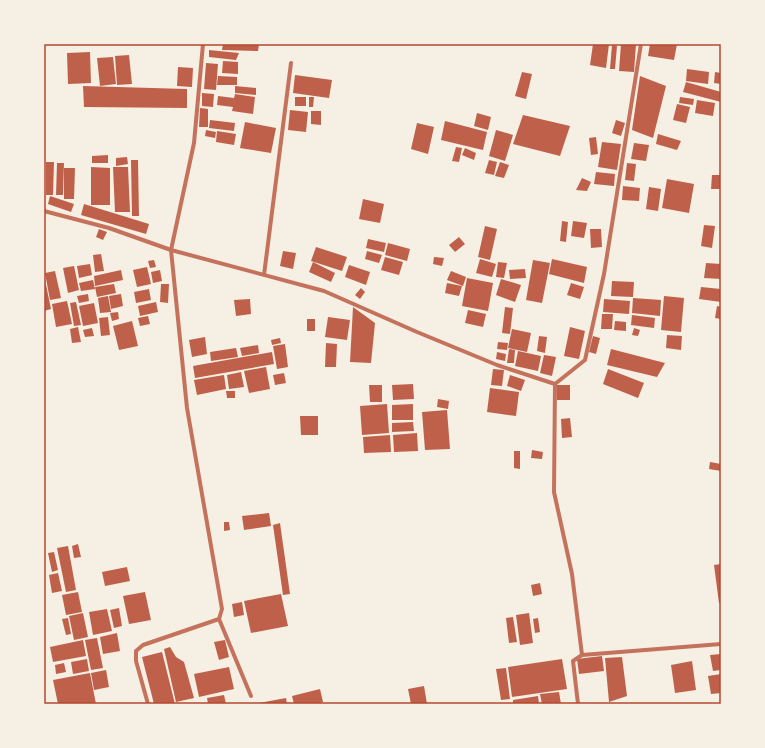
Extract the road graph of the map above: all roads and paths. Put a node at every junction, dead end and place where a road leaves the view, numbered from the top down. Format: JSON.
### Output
{"nodes":[{"id":1,"x":204,"y":44,"type":"edge"},
{"id":2,"x":641,"y":44,"type":"edge"},
{"id":3,"x":291,"y":63,"type":"dead end"},
{"id":4,"x":44,"y":211,"type":"edge"},
{"id":5,"x":171,"y":250,"type":"junction"},
{"id":6,"x":264,"y":274,"type":"junction"},
{"id":7,"x":555,"y":384,"type":"junction"},
{"id":8,"x":219,"y":619,"type":"junction"},
{"id":9,"x":721,"y":644,"type":"edge"},
{"id":10,"x":582,"y":655,"type":"junction"},
{"id":11,"x":251,"y":696,"type":"dead end"},
{"id":12,"x":148,"y":704,"type":"edge"},
{"id":13,"x":578,"y":704,"type":"edge"}],
"edges":[{"from":1,"to":5,"type":"street"},
{"from":2,"to":7,"type":"street"},
{"from":3,"to":6,"type":"street"},
{"from":4,"to":5,"type":"street"},
{"from":5,"to":6,"type":"street"},
{"from":5,"to":8,"type":"street"},
{"from":6,"to":7,"type":"street"},
{"from":7,"to":10,"type":"street"},
{"from":8,"to":11,"type":"street"},
{"from":8,"to":12,"type":"street"},
{"from":9,"to":10,"type":"street"},
{"from":10,"to":13,"type":"street"}]}
